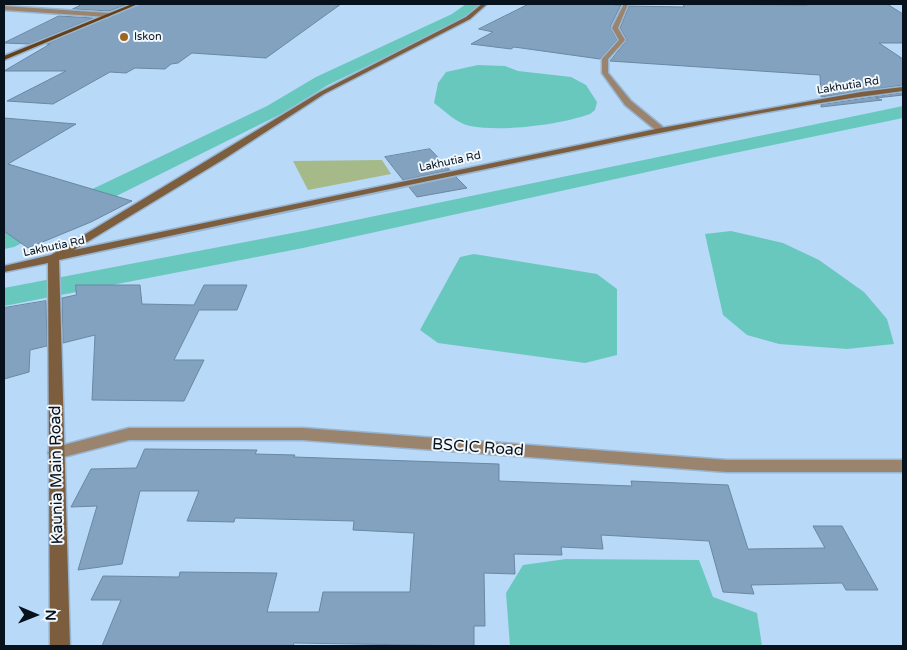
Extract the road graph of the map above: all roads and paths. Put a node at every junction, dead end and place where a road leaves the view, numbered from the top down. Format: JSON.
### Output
{"nodes":[{"id":1,"x":136,"y":4,"type":"edge"},
{"id":2,"x":485,"y":4,"type":"edge"},
{"id":3,"x":626,"y":4,"type":"edge"},
{"id":4,"x":4,"y":8,"type":"edge"},
{"id":5,"x":108,"y":15,"type":"junction"},
{"id":6,"x":4,"y":58,"type":"edge"},
{"id":7,"x":903,"y":89,"type":"edge"},
{"id":8,"x":661,"y":130,"type":"junction"},
{"id":9,"x":52,"y":264,"type":"junction"},
{"id":10,"x":4,"y":269,"type":"edge"},
{"id":11,"x":56,"y":453,"type":"junction"},
{"id":12,"x":903,"y":466,"type":"edge"},
{"id":13,"x":60,"y":646,"type":"edge"}],
"edges":[{"from":1,"to":5,"type":"main road"},
{"from":2,"to":9,"type":"street"},
{"from":3,"to":8,"type":"street"},
{"from":4,"to":5,"type":"street"},
{"from":5,"to":6,"type":"main road"},
{"from":7,"to":8,"type":"street","name":"Lakhutia Rd"},
{"from":8,"to":9,"type":"street","name":"Lakhutia Rd"},
{"from":9,"to":10,"type":"street","name":"Lakhutia Rd"},
{"from":9,"to":11,"type":"street","name":"Kaunia Main Road"},
{"from":11,"to":12,"type":"street","name":"BSCIC Road"},
{"from":11,"to":13,"type":"street","name":"Kaunia Main Road"}]}
